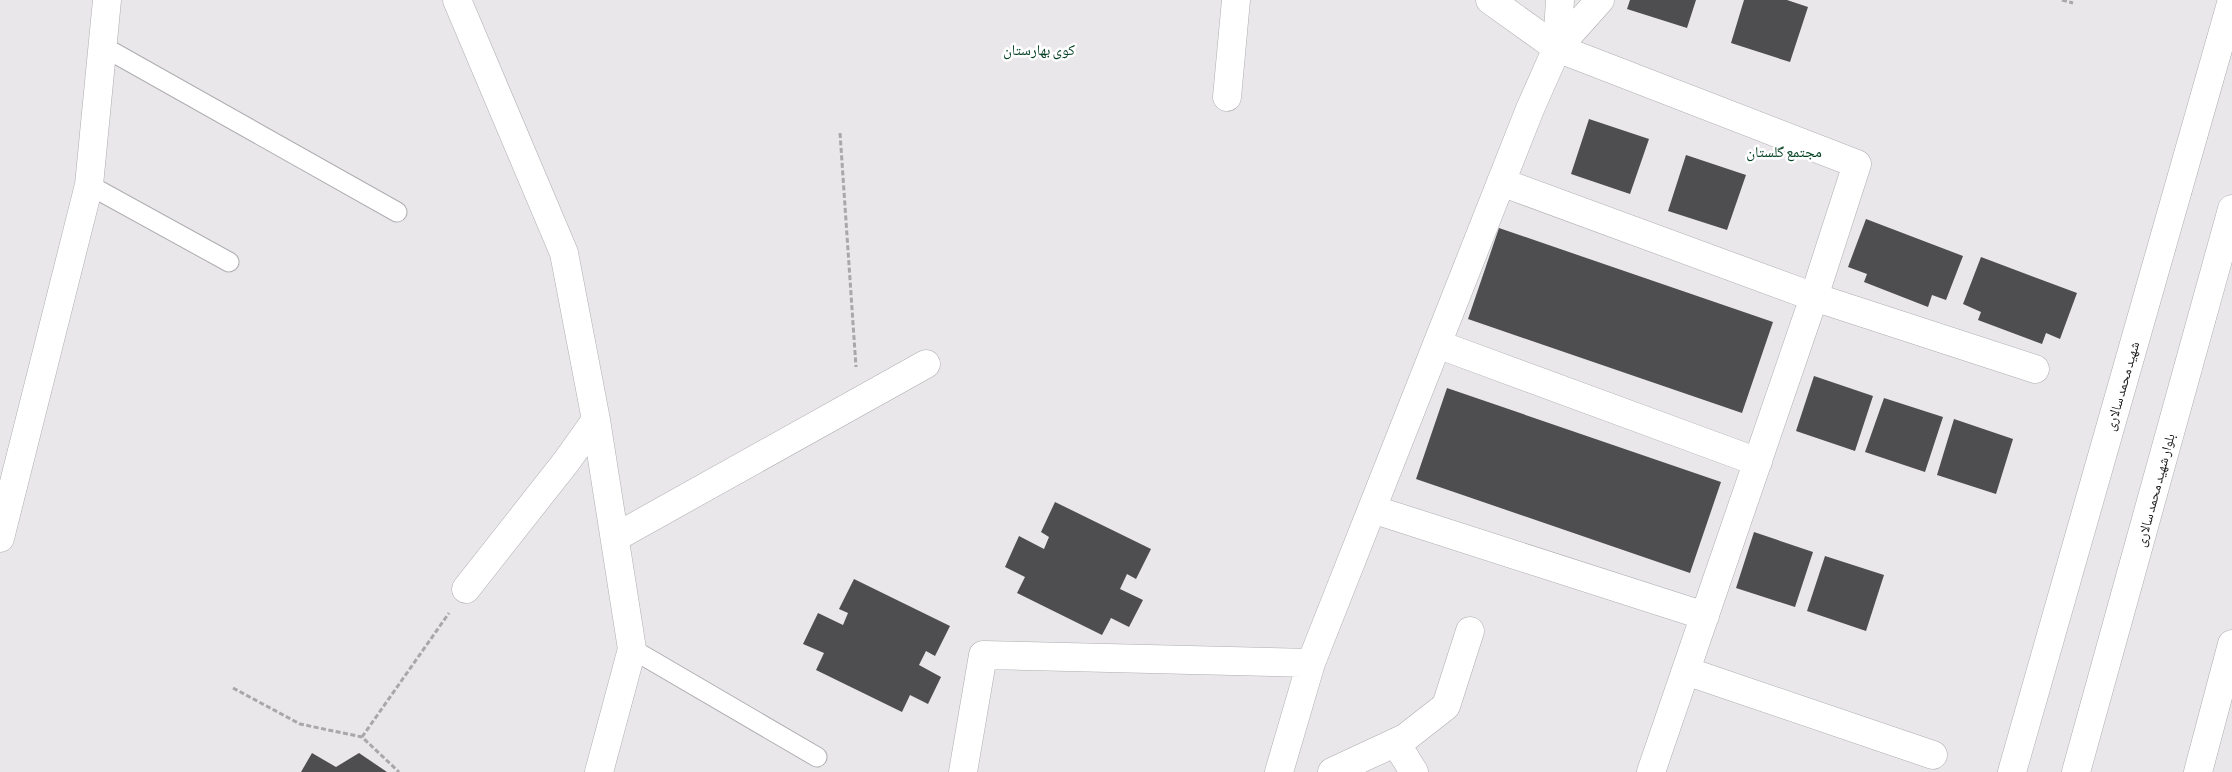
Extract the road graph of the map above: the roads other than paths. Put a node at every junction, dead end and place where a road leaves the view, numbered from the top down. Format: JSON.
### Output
{"nodes":[{"id":1,"x":107,"y":0,"type":"edge"},
{"id":2,"x":457,"y":0,"type":"edge"},
{"id":3,"x":1236,"y":0,"type":"edge"},
{"id":4,"x":1560,"y":0,"type":"edge"},
{"id":5,"x":1600,"y":0,"type":"edge"},
{"id":6,"x":2232,"y":0,"type":"edge"},
{"id":7,"x":1493,"y":1,"type":"edge"},
{"id":8,"x":102,"y":46,"type":"junction"},
{"id":9,"x":1557,"y":48,"type":"junction"},
{"id":10,"x":1227,"y":97,"type":"dead end"},
{"id":11,"x":1501,"y":182,"type":"junction"},
{"id":12,"x":89,"y":185,"type":"junction"},
{"id":13,"x":2232,"y":209,"type":"edge"},
{"id":14,"x":397,"y":212,"type":"dead end"},
{"id":15,"x":229,"y":262,"type":"dead end"},
{"id":16,"x":1814,"y":297,"type":"junction"},
{"id":17,"x":1437,"y":344,"type":"junction"},
{"id":18,"x":926,"y":364,"type":"dead end"},
{"id":19,"x":2035,"y":369,"type":"dead end"},
{"id":20,"x":596,"y":420,"type":"junction"},
{"id":21,"x":1758,"y":462,"type":"junction"},
{"id":22,"x":1372,"y":509,"type":"junction"},
{"id":23,"x":0,"y":538,"type":"edge"},
{"id":24,"x":616,"y":538,"type":"junction"},
{"id":25,"x":466,"y":589,"type":"road end"},
{"id":26,"x":1705,"y":616,"type":"junction"},
{"id":27,"x":1470,"y":631,"type":"dead end"},
{"id":28,"x":2232,"y":644,"type":"edge"},
{"id":29,"x":632,"y":649,"type":"junction"},
{"id":30,"x":1311,"y":663,"type":"junction"},
{"id":31,"x":1686,"y":671,"type":"junction"},
{"id":32,"x":1396,"y":743,"type":"junction"},
{"id":33,"x":1933,"y":755,"type":"dead end"},
{"id":34,"x":817,"y":757,"type":"dead end"},
{"id":35,"x":599,"y":772,"type":"edge"},
{"id":36,"x":963,"y":772,"type":"edge"},
{"id":37,"x":1279,"y":772,"type":"edge"},
{"id":38,"x":1332,"y":772,"type":"edge"},
{"id":39,"x":1414,"y":772,"type":"edge"},
{"id":40,"x":1651,"y":772,"type":"edge"},
{"id":41,"x":2012,"y":772,"type":"edge"},
{"id":42,"x":2076,"y":772,"type":"edge"},
{"id":43,"x":2198,"y":772,"type":"edge"}],
"edges":[{"from":1,"to":8,"type":"street"},
{"from":2,"to":20,"type":"street"},
{"from":3,"to":10,"type":"street"},
{"from":4,"to":9,"type":"street"},
{"from":5,"to":9,"type":"street"},
{"from":6,"to":41,"type":"street","name":"شهید محمد سالاری"},
{"from":7,"to":9,"type":"street"},
{"from":8,"to":12,"type":"street"},
{"from":8,"to":14,"type":"lane"},
{"from":9,"to":11,"type":"street"},
{"from":9,"to":16,"type":"street"},
{"from":11,"to":16,"type":"street"},
{"from":11,"to":17,"type":"street"},
{"from":12,"to":15,"type":"lane"},
{"from":12,"to":23,"type":"street"},
{"from":13,"to":42,"type":"street","name":"بلوار شهید محمد سالاری"},
{"from":16,"to":19,"type":"street"},
{"from":16,"to":21,"type":"street"},
{"from":17,"to":21,"type":"street"},
{"from":17,"to":22,"type":"street"},
{"from":18,"to":24,"type":"street"},
{"from":20,"to":24,"type":"street"},
{"from":20,"to":25,"type":"street"},
{"from":21,"to":26,"type":"street"},
{"from":22,"to":26,"type":"street"},
{"from":22,"to":30,"type":"street"},
{"from":24,"to":29,"type":"street"},
{"from":26,"to":31,"type":"street"},
{"from":27,"to":32,"type":"street"},
{"from":28,"to":43,"type":"street"},
{"from":29,"to":34,"type":"lane"},
{"from":29,"to":35,"type":"street"},
{"from":30,"to":36,"type":"street"},
{"from":30,"to":37,"type":"street"},
{"from":31,"to":33,"type":"street"},
{"from":31,"to":40,"type":"street"},
{"from":32,"to":38,"type":"street"},
{"from":32,"to":39,"type":"street"}]}
